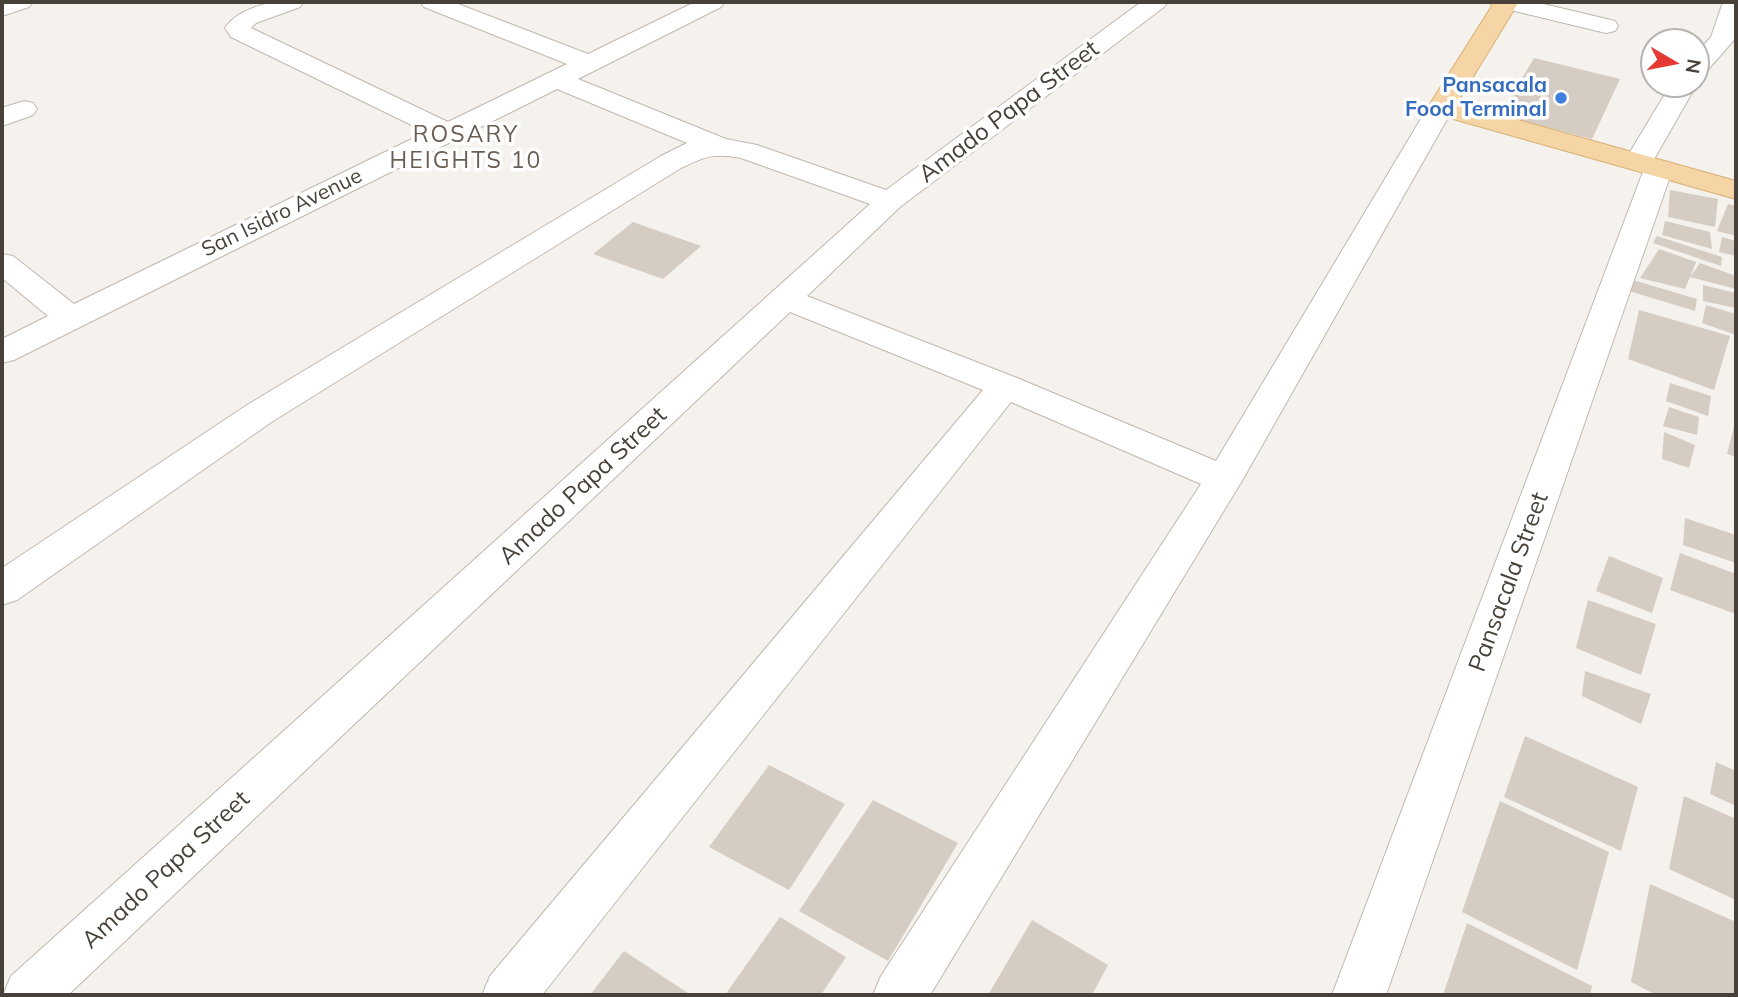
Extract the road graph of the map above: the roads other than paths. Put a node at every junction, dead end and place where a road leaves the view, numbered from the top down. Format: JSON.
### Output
{"nodes":[{"id":1,"x":21,"y":2,"type":"edge"},
{"id":2,"x":292,"y":2,"type":"edge"},
{"id":3,"x":432,"y":2,"type":"edge"},
{"id":4,"x":713,"y":2,"type":"edge"},
{"id":5,"x":1156,"y":2,"type":"edge"},
{"id":6,"x":1504,"y":2,"type":"edge"},
{"id":7,"x":1735,"y":2,"type":"edge"},
{"id":8,"x":2,"y":9,"type":"edge"},
{"id":9,"x":1606,"y":26,"type":"dead end"},
{"id":10,"x":1710,"y":53,"type":"edge"},
{"id":11,"x":588,"y":63,"type":"junction"},
{"id":12,"x":556,"y":79,"type":"junction"},
{"id":13,"x":1678,"y":98,"type":"edge"},
{"id":14,"x":1441,"y":107,"type":"junction"},
{"id":15,"x":447,"y":132,"type":"junction"},
{"id":16,"x":719,"y":146,"type":"junction"},
{"id":17,"x":1648,"y":165,"type":"junction"},
{"id":18,"x":1736,"y":190,"type":"edge"},
{"id":19,"x":890,"y":201,"type":"junction"},
{"id":20,"x":2,"y":263,"type":"edge"},
{"id":21,"x":787,"y":299,"type":"junction"},
{"id":22,"x":71,"y":318,"type":"junction"},
{"id":23,"x":2,"y":352,"type":"edge"},
{"id":24,"x":1005,"y":386,"type":"junction"},
{"id":25,"x":1224,"y":479,"type":"junction"},
{"id":26,"x":2,"y":589,"type":"edge"},
{"id":27,"x":30,"y":995,"type":"edge"},
{"id":28,"x":509,"y":995,"type":"edge"},
{"id":29,"x":900,"y":995,"type":"edge"},
{"id":30,"x":1359,"y":995,"type":"edge"}],
"edges":[{"from":1,"to":8,"type":"street"},
{"from":2,"to":15,"type":"street"},
{"from":3,"to":11,"type":"street"},
{"from":4,"to":11,"type":"street","name":"San Isidro Avenue"},
{"from":5,"to":19,"type":"street","name":"Amado Papa Street"},
{"from":6,"to":9,"type":"street"},
{"from":6,"to":14,"type":"main road"},
{"from":7,"to":10,"type":"street"},
{"from":11,"to":12,"type":"street","name":"San Isidro Avenue"},
{"from":12,"to":15,"type":"street","name":"San Isidro Avenue"},
{"from":12,"to":16,"type":"street"},
{"from":13,"to":17,"type":"street","name":"Pansacala Street"},
{"from":14,"to":17,"type":"main road"},
{"from":14,"to":25,"type":"street"},
{"from":15,"to":22,"type":"street","name":"San Isidro Avenue"},
{"from":16,"to":19,"type":"street"},
{"from":16,"to":26,"type":"street"},
{"from":17,"to":18,"type":"main road"},
{"from":17,"to":30,"type":"street","name":"Pansacala Street"},
{"from":19,"to":21,"type":"street","name":"Amado Papa Street"},
{"from":20,"to":22,"type":"street"},
{"from":21,"to":24,"type":"street"},
{"from":21,"to":27,"type":"street","name":"Amado Papa Street"},
{"from":22,"to":23,"type":"street","name":"San Isidro Avenue"},
{"from":24,"to":25,"type":"street"},
{"from":24,"to":28,"type":"street"},
{"from":25,"to":29,"type":"street"}]}
